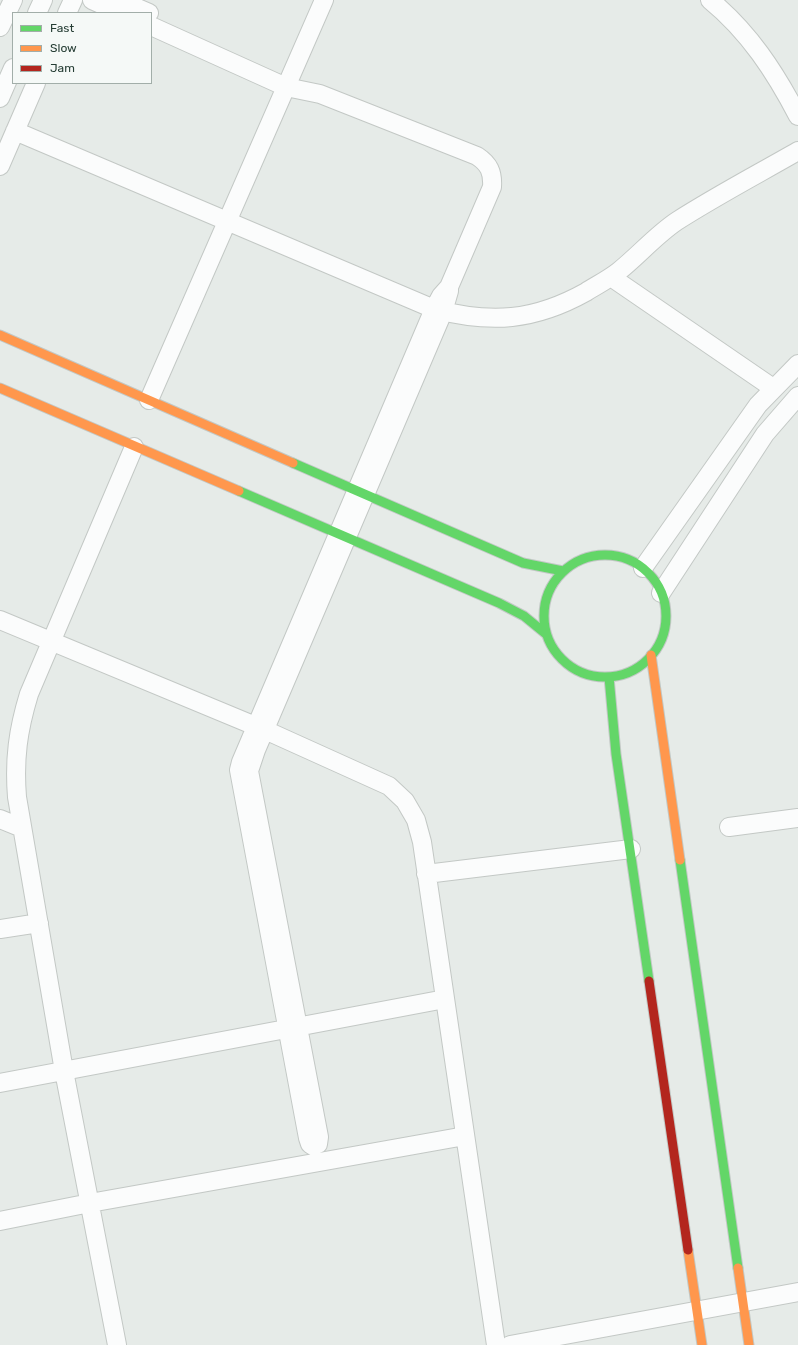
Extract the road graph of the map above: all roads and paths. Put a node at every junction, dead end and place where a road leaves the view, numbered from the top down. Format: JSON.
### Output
{"nodes":[{"id":1,"x":12,"y":0,"type":"edge"},
{"id":2,"x":43,"y":0,"type":"edge"},
{"id":3,"x":73,"y":0,"type":"edge"},
{"id":4,"x":92,"y":0,"type":"edge"},
{"id":5,"x":119,"y":0,"type":"edge"},
{"id":6,"x":324,"y":0,"type":"edge"},
{"id":7,"x":710,"y":0,"type":"edge"},
{"id":8,"x":37,"y":12,"type":"edge"},
{"id":9,"x":67,"y":12,"type":"edge"},
{"id":10,"x":119,"y":12,"type":"edge"},
{"id":11,"x":146,"y":12,"type":"edge"},
{"id":12,"x":152,"y":15,"type":"edge"},
{"id":13,"x":152,"y":26,"type":"edge"},
{"id":14,"x":0,"y":27,"type":"edge"},
{"id":15,"x":12,"y":70,"type":"edge"},
{"id":16,"x":289,"y":81,"type":"junction"},
{"id":17,"x":36,"y":84,"type":"edge"},
{"id":18,"x":0,"y":98,"type":"edge"},
{"id":19,"x":798,"y":116,"type":"edge"},
{"id":20,"x":15,"y":131,"type":"junction"},
{"id":21,"x":798,"y":151,"type":"edge"},
{"id":22,"x":0,"y":166,"type":"edge"},
{"id":23,"x":227,"y":222,"type":"junction"},
{"id":24,"x":615,"y":274,"type":"junction"},
{"id":25,"x":438,"y":310,"type":"junction"},
{"id":26,"x":0,"y":336,"type":"edge"},
{"id":27,"x":798,"y":364,"type":"edge"},
{"id":28,"x":777,"y":384,"type":"junction"},
{"id":29,"x":0,"y":388,"type":"edge"},
{"id":30,"x":798,"y":396,"type":"edge"},
{"id":31,"x":149,"y":400,"type":"junction"},
{"id":32,"x":134,"y":447,"type":"junction"},
{"id":33,"x":361,"y":492,"type":"junction"},
{"id":34,"x":343,"y":536,"type":"junction"},
{"id":35,"x":643,"y":568,"type":"junction"},
{"id":36,"x":564,"y":571,"type":"junction"},
{"id":37,"x":661,"y":593,"type":"junction"},
{"id":38,"x":0,"y":620,"type":"edge"},
{"id":39,"x":546,"y":634,"type":"junction"},
{"id":40,"x":51,"y":642,"type":"junction"},
{"id":41,"x":651,"y":654,"type":"junction"},
{"id":42,"x":609,"y":676,"type":"junction"},
{"id":43,"x":261,"y":728,"type":"junction"},
{"id":44,"x":0,"y":808,"type":"edge"},
{"id":45,"x":798,"y":818,"type":"edge"},
{"id":46,"x":0,"y":819,"type":"edge"},
{"id":47,"x":21,"y":823,"type":"junction"},
{"id":48,"x":730,"y":826,"type":"dead end"},
{"id":49,"x":630,"y":843,"type":"junction"},
{"id":50,"x":425,"y":868,"type":"junction"},
{"id":51,"x":38,"y":918,"type":"junction"},
{"id":52,"x":0,"y":920,"type":"edge"},
{"id":53,"x":0,"y":930,"type":"edge"},
{"id":54,"x":445,"y":999,"type":"junction"},
{"id":55,"x":293,"y":1028,"type":"junction"},
{"id":56,"x":64,"y":1071,"type":"junction"},
{"id":57,"x":0,"y":1083,"type":"edge"},
{"id":58,"x":464,"y":1132,"type":"junction"},
{"id":59,"x":89,"y":1198,"type":"junction"},
{"id":60,"x":0,"y":1210,"type":"edge"},
{"id":61,"x":0,"y":1221,"type":"edge"},
{"id":62,"x":798,"y":1292,"type":"edge"},
{"id":63,"x":743,"y":1304,"type":"junction"},
{"id":64,"x":697,"y":1311,"type":"junction"},
{"id":65,"x":117,"y":1345,"type":"edge"},
{"id":66,"x":496,"y":1345,"type":"edge"},
{"id":67,"x":510,"y":1345,"type":"edge"},
{"id":68,"x":702,"y":1345,"type":"edge"},
{"id":69,"x":749,"y":1345,"type":"edge"}],
"edges":[{"from":1,"to":14,"type":"street"},
{"from":2,"to":8,"type":"street"},
{"from":3,"to":9,"type":"street"},
{"from":4,"to":10,"type":"street"},
{"from":5,"to":11,"type":"street"},
{"from":6,"to":16,"type":"street"},
{"from":7,"to":19,"type":"street"},
{"from":12,"to":16,"type":"street"},
{"from":13,"to":16,"type":"street"},
{"from":15,"to":18,"type":"street"},
{"from":16,"to":23,"type":"street"},
{"from":16,"to":25,"type":"street"},
{"from":17,"to":20,"type":"street"},
{"from":20,"to":22,"type":"street"},
{"from":20,"to":23,"type":"street"},
{"from":21,"to":24,"type":"street"},
{"from":23,"to":25,"type":"street"},
{"from":23,"to":31,"type":"street"},
{"from":24,"to":25,"type":"street"},
{"from":24,"to":28,"type":"street"},
{"from":25,"to":33,"type":"street"},
{"from":26,"to":31,"type":"street"},
{"from":27,"to":28,"type":"street"},
{"from":28,"to":35,"type":"street"},
{"from":29,"to":32,"type":"street"},
{"from":30,"to":37,"type":"street"},
{"from":31,"to":33,"type":"street"},
{"from":32,"to":34,"type":"street"},
{"from":32,"to":40,"type":"street"},
{"from":33,"to":34,"type":"street"},
{"from":33,"to":36,"type":"street"},
{"from":34,"to":39,"type":"street"},
{"from":34,"to":43,"type":"street"},
{"from":35,"to":36,"type":"street"},
{"from":35,"to":37,"type":"street"},
{"from":36,"to":39,"type":"street"},
{"from":37,"to":41,"type":"street"},
{"from":38,"to":40,"type":"street"},
{"from":39,"to":42,"type":"street"},
{"from":40,"to":43,"type":"street"},
{"from":40,"to":47,"type":"street"},
{"from":41,"to":42,"type":"street"},
{"from":41,"to":63,"type":"street"},
{"from":42,"to":49,"type":"street"},
{"from":43,"to":50,"type":"street"},
{"from":43,"to":55,"type":"street"},
{"from":44,"to":47,"type":"street"},
{"from":45,"to":48,"type":"street"},
{"from":46,"to":47,"type":"street"},
{"from":47,"to":51,"type":"street"},
{"from":49,"to":50,"type":"street"},
{"from":49,"to":64,"type":"street"},
{"from":50,"to":54,"type":"street"},
{"from":51,"to":52,"type":"street"},
{"from":51,"to":53,"type":"street"},
{"from":51,"to":56,"type":"street"},
{"from":54,"to":55,"type":"street"},
{"from":54,"to":58,"type":"street"},
{"from":55,"to":55,"type":"street"},
{"from":55,"to":56,"type":"street"},
{"from":56,"to":57,"type":"street"},
{"from":56,"to":59,"type":"street"},
{"from":58,"to":59,"type":"street"},
{"from":58,"to":66,"type":"street"},
{"from":59,"to":60,"type":"street"},
{"from":59,"to":61,"type":"street"},
{"from":59,"to":65,"type":"street"},
{"from":62,"to":63,"type":"street"},
{"from":63,"to":64,"type":"street"},
{"from":63,"to":69,"type":"street"},
{"from":64,"to":67,"type":"street"},
{"from":64,"to":68,"type":"street"}]}
